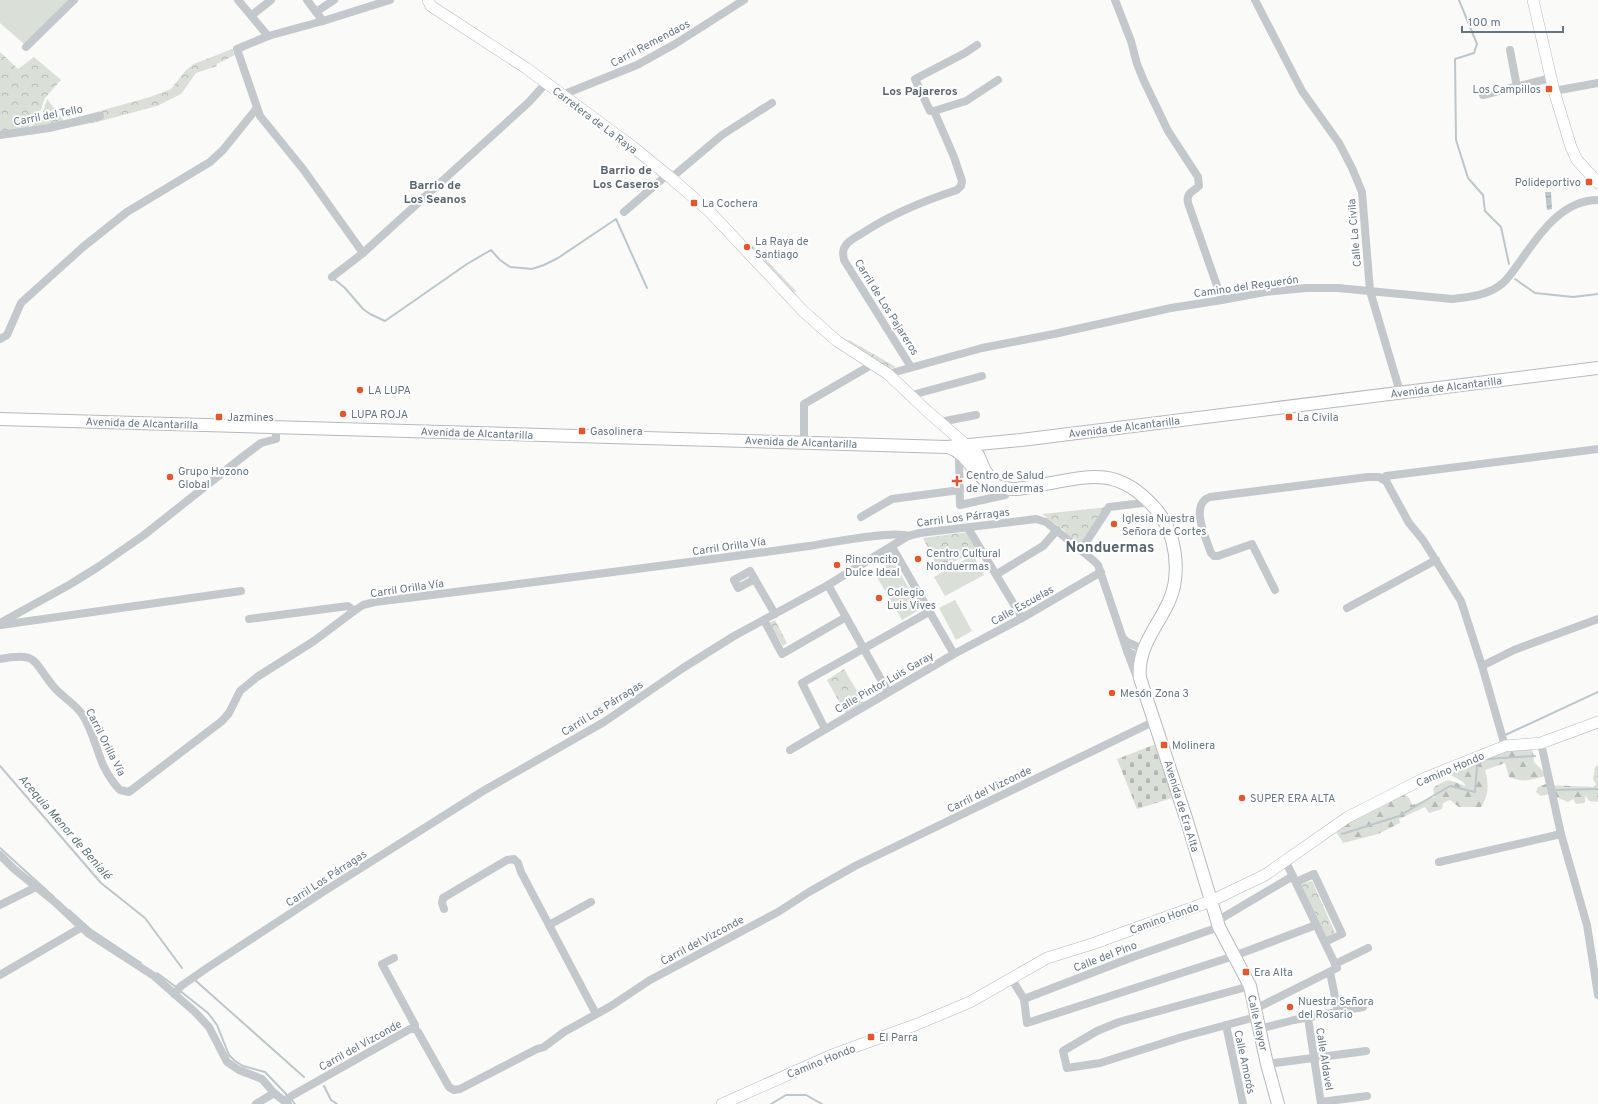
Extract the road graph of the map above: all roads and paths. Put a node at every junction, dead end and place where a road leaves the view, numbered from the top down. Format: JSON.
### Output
{"nodes":[{"id":1,"x":73,"y":0,"type":"edge"},
{"id":2,"x":238,"y":0,"type":"edge"},
{"id":3,"x":271,"y":0,"type":"edge"},
{"id":4,"x":307,"y":0,"type":"edge"},
{"id":5,"x":334,"y":0,"type":"edge"},
{"id":6,"x":390,"y":0,"type":"edge"},
{"id":7,"x":428,"y":0,"type":"edge"},
{"id":8,"x":744,"y":0,"type":"edge"},
{"id":9,"x":1115,"y":0,"type":"edge"},
{"id":10,"x":1255,"y":0,"type":"edge"},
{"id":11,"x":1533,"y":0,"type":"edge"},
{"id":12,"x":379,"y":2,"type":"edge"},
{"id":13,"x":316,"y":12,"type":"junction"},
{"id":14,"x":252,"y":15,"type":"junction"},
{"id":15,"x":323,"y":21,"type":"junction"},
{"id":16,"x":268,"y":36,"type":"junction"},
{"id":17,"x":977,"y":45,"type":"dead end"},
{"id":18,"x":26,"y":47,"type":"dead end"},
{"id":19,"x":1510,"y":50,"type":"dead end"},
{"id":20,"x":1551,"y":78,"type":"junction"},
{"id":21,"x":998,"y":80,"type":"dead end"},
{"id":22,"x":546,"y":83,"type":"junction"},
{"id":23,"x":1598,"y":83,"type":"edge"},
{"id":24,"x":1517,"y":87,"type":"junction"},
{"id":25,"x":1554,"y":91,"type":"junction"},
{"id":26,"x":562,"y":95,"type":"junction"},
{"id":27,"x":1483,"y":95,"type":"dead end"},
{"id":28,"x":772,"y":103,"type":"dead end"},
{"id":29,"x":257,"y":108,"type":"junction"},
{"id":30,"x":934,"y":111,"type":"junction"},
{"id":31,"x":100,"y":116,"type":"dead end"},
{"id":32,"x":0,"y":136,"type":"edge"},
{"id":33,"x":669,"y":177,"type":"junction"},
{"id":34,"x":1598,"y":183,"type":"edge"},
{"id":35,"x":1598,"y":200,"type":"edge"},
{"id":36,"x":624,"y":212,"type":"dead end"},
{"id":37,"x":363,"y":253,"type":"junction"},
{"id":38,"x":332,"y":276,"type":"dead end"},
{"id":39,"x":1370,"y":291,"type":"junction"},
{"id":40,"x":1222,"y":300,"type":"junction"},
{"id":41,"x":0,"y":339,"type":"edge"},
{"id":42,"x":873,"y":364,"type":"junction"},
{"id":43,"x":911,"y":368,"type":"junction"},
{"id":44,"x":1598,"y":368,"type":"edge"},
{"id":45,"x":888,"y":374,"type":"junction"},
{"id":46,"x":982,"y":376,"type":"dead end"},
{"id":47,"x":1400,"y":392,"type":"junction"},
{"id":48,"x":912,"y":395,"type":"junction"},
{"id":49,"x":976,"y":414,"type":"dead end"},
{"id":50,"x":0,"y":419,"type":"edge"},
{"id":51,"x":940,"y":422,"type":"junction"},
{"id":52,"x":276,"y":427,"type":"junction"},
{"id":53,"x":804,"y":442,"type":"junction"},
{"id":54,"x":994,"y":443,"type":"junction"},
{"id":55,"x":1598,"y":449,"type":"edge"},
{"id":56,"x":965,"y":453,"type":"junction"},
{"id":57,"x":980,"y":458,"type":"junction"},
{"id":58,"x":1382,"y":479,"type":"junction"},
{"id":59,"x":960,"y":490,"type":"junction"},
{"id":60,"x":1004,"y":491,"type":"junction"},
{"id":61,"x":1143,"y":503,"type":"dead end"},
{"id":62,"x":861,"y":517,"type":"dead end"},
{"id":63,"x":968,"y":528,"type":"junction"},
{"id":64,"x":1056,"y":530,"type":"junction"},
{"id":65,"x":908,"y":536,"type":"junction"},
{"id":66,"x":892,"y":547,"type":"junction"},
{"id":67,"x":1081,"y":550,"type":"junction"},
{"id":68,"x":1436,"y":560,"type":"junction"},
{"id":69,"x":1101,"y":572,"type":"junction"},
{"id":70,"x":997,"y":574,"type":"junction"},
{"id":71,"x":755,"y":579,"type":"dead end"},
{"id":72,"x":828,"y":585,"type":"junction"},
{"id":73,"x":1275,"y":590,"type":"dead end"},
{"id":74,"x":241,"y":591,"type":"dead end"},
{"id":75,"x":1347,"y":608,"type":"dead end"},
{"id":76,"x":354,"y":611,"type":"junction"},
{"id":77,"x":929,"y":612,"type":"junction"},
{"id":78,"x":775,"y":614,"type":"junction"},
{"id":79,"x":846,"y":617,"type":"junction"},
{"id":80,"x":1022,"y":618,"type":"junction"},
{"id":81,"x":249,"y":619,"type":"dead end"},
{"id":82,"x":1598,"y":619,"type":"edge"},
{"id":83,"x":764,"y":620,"type":"junction"},
{"id":84,"x":0,"y":624,"type":"edge"},
{"id":85,"x":1124,"y":639,"type":"junction"},
{"id":86,"x":864,"y":649,"type":"junction"},
{"id":87,"x":1127,"y":650,"type":"junction"},
{"id":88,"x":1142,"y":652,"type":"junction"},
{"id":89,"x":954,"y":654,"type":"junction"},
{"id":90,"x":0,"y":659,"type":"edge"},
{"id":91,"x":1482,"y":666,"type":"junction"},
{"id":92,"x":1142,"y":685,"type":"junction"},
{"id":93,"x":888,"y":692,"type":"junction"},
{"id":94,"x":1155,"y":721,"type":"junction"},
{"id":95,"x":1598,"y":722,"type":"edge"},
{"id":96,"x":825,"y":729,"type":"junction"},
{"id":97,"x":1503,"y":740,"type":"junction"},
{"id":98,"x":1541,"y":743,"type":"junction"},
{"id":99,"x":790,"y":750,"type":"dead end"},
{"id":100,"x":1561,"y":834,"type":"junction"},
{"id":101,"x":0,"y":855,"type":"edge"},
{"id":102,"x":1285,"y":860,"type":"junction"},
{"id":103,"x":1439,"y":862,"type":"dead end"},
{"id":104,"x":1294,"y":879,"type":"junction"},
{"id":105,"x":36,"y":887,"type":"junction"},
{"id":106,"x":1211,"y":901,"type":"junction"},
{"id":107,"x":591,"y":902,"type":"dead end"},
{"id":108,"x":0,"y":905,"type":"edge"},
{"id":109,"x":444,"y":909,"type":"dead end"},
{"id":110,"x":1218,"y":924,"type":"junction"},
{"id":111,"x":549,"y":925,"type":"junction"},
{"id":112,"x":1316,"y":925,"type":"junction"},
{"id":113,"x":82,"y":927,"type":"junction"},
{"id":114,"x":1324,"y":942,"type":"junction"},
{"id":115,"x":1368,"y":948,"type":"dead end"},
{"id":116,"x":1234,"y":956,"type":"junction"},
{"id":117,"x":394,"y":958,"type":"dead end"},
{"id":118,"x":1335,"y":964,"type":"junction"},
{"id":119,"x":1330,"y":972,"type":"junction"},
{"id":120,"x":0,"y":975,"type":"edge"},
{"id":121,"x":1011,"y":978,"type":"junction"},
{"id":122,"x":1250,"y":986,"type":"junction"},
{"id":123,"x":174,"y":994,"type":"junction"},
{"id":124,"x":1598,"y":995,"type":"edge"},
{"id":125,"x":1024,"y":999,"type":"junction"},
{"id":126,"x":1363,"y":1007,"type":"dead end"},
{"id":127,"x":1338,"y":1012,"type":"junction"},
{"id":128,"x":1256,"y":1013,"type":"junction"},
{"id":129,"x":596,"y":1014,"type":"junction"},
{"id":130,"x":1308,"y":1018,"type":"junction"},
{"id":131,"x":1226,"y":1024,"type":"junction"},
{"id":132,"x":415,"y":1029,"type":"junction"},
{"id":133,"x":1259,"y":1029,"type":"junction"},
{"id":134,"x":1366,"y":1051,"type":"dead end"},
{"id":135,"x":1315,"y":1059,"type":"junction"},
{"id":136,"x":1267,"y":1064,"type":"junction"},
{"id":137,"x":274,"y":1093,"type":"junction"},
{"id":138,"x":1367,"y":1096,"type":"dead end"},
{"id":139,"x":286,"y":1102,"type":"edge"},
{"id":140,"x":1321,"y":1103,"type":"edge"},
{"id":141,"x":256,"y":1104,"type":"edge"},
{"id":142,"x":722,"y":1104,"type":"edge"},
{"id":143,"x":1243,"y":1104,"type":"edge"},
{"id":144,"x":1278,"y":1104,"type":"edge"}],
"edges":[{"from":1,"to":18,"type":"street"},
{"from":2,"to":14,"type":"street"},
{"from":3,"to":14,"type":"street"},
{"from":4,"to":13,"type":"street"},
{"from":5,"to":13,"type":"street"},
{"from":6,"to":12,"type":"street"},
{"from":7,"to":22,"type":"main road","name":"Carretera de La Raya"},
{"from":8,"to":26,"type":"street","name":"Carril Remendaos"},
{"from":9,"to":40,"type":"street"},
{"from":10,"to":39,"type":"street","name":"Calle La Civila"},
{"from":11,"to":20,"type":"main road"},
{"from":12,"to":15,"type":"street"},
{"from":13,"to":15,"type":"street"},
{"from":14,"to":16,"type":"street"},
{"from":15,"to":16,"type":"street"},
{"from":16,"to":29,"type":"street"},
{"from":17,"to":30,"type":"street","name":"Carril de Los Pajareros"},
{"from":19,"to":24,"type":"street"},
{"from":20,"to":24,"type":"street"},
{"from":20,"to":25,"type":"main road"},
{"from":21,"to":30,"type":"street"},
{"from":22,"to":26,"type":"main road","name":"Carretera de La Raya"},
{"from":22,"to":37,"type":"street"},
{"from":23,"to":25,"type":"street"},
{"from":24,"to":27,"type":"street"},
{"from":25,"to":34,"type":"main road"},
{"from":26,"to":33,"type":"main road","name":"Carretera de La Raya"},
{"from":28,"to":33,"type":"street"},
{"from":29,"to":37,"type":"street"},
{"from":29,"to":41,"type":"street"},
{"from":30,"to":43,"type":"street","name":"Carril de Los Pajareros"},
{"from":31,"to":32,"type":"street","name":"Carril del Tello"},
{"from":33,"to":36,"type":"street"},
{"from":33,"to":42,"type":"main road","name":"Carretera de La Raya"},
{"from":35,"to":39,"type":"street","name":"Camino del Reguerón"},
{"from":37,"to":38,"type":"street"},
{"from":39,"to":40,"type":"street","name":"Camino del Reguerón"},
{"from":39,"to":47,"type":"street","name":"Calle La Civila"},
{"from":40,"to":43,"type":"street","name":"Camino del Reguerón"},
{"from":42,"to":45,"type":"main road","name":"Carretera de La Raya"},
{"from":42,"to":53,"type":"street"},
{"from":43,"to":45,"type":"street","name":"Camino del Reguerón"},
{"from":44,"to":47,"type":"main road","name":"Avenida de Alcantarilla"},
{"from":45,"to":48,"type":"main road","name":"Carretera de La Raya"},
{"from":46,"to":48,"type":"street"},
{"from":47,"to":54,"type":"main road","name":"Avenida de Alcantarilla"},
{"from":48,"to":51,"type":"main road","name":"Carretera de La Raya"},
{"from":49,"to":51,"type":"street"},
{"from":50,"to":52,"type":"main road","name":"Avenida de Alcantarilla"},
{"from":51,"to":56,"type":"main road","name":"Carretera de La Raya"},
{"from":52,"to":53,"type":"main road","name":"Avenida de Alcantarilla"},
{"from":52,"to":84,"type":"street"},
{"from":53,"to":56,"type":"main road","name":"Avenida de Alcantarilla"},
{"from":54,"to":56,"type":"main road","name":"Avenida de Alcantarilla"},
{"from":54,"to":57,"type":"main road"},
{"from":55,"to":58,"type":"street"},
{"from":56,"to":57,"type":"main road"},
{"from":56,"to":59,"type":"street"},
{"from":56,"to":60,"type":"main road","name":"Avenida de Era Alta"},
{"from":57,"to":60,"type":"main road"},
{"from":58,"to":68,"type":"street"},
{"from":58,"to":73,"type":"street"},
{"from":59,"to":60,"type":"street"},
{"from":59,"to":62,"type":"street"},
{"from":60,"to":88,"type":"main road","name":"Avenida de Era Alta"},
{"from":61,"to":67,"type":"street"},
{"from":63,"to":64,"type":"street","name":"Carril Los Párragas"},
{"from":63,"to":65,"type":"street","name":"Carril Los Párragas"},
{"from":63,"to":70,"type":"street"},
{"from":64,"to":67,"type":"street","name":"Carril Los Párragas"},
{"from":64,"to":70,"type":"street"},
{"from":65,"to":66,"type":"street","name":"Carril Los Párragas"},
{"from":65,"to":76,"type":"street","name":"Carril Orilla Vía"},
{"from":66,"to":72,"type":"street","name":"Carril Los Párragas"},
{"from":66,"to":77,"type":"street"},
{"from":67,"to":69,"type":"street","name":"Carril Los Párragas"},
{"from":68,"to":75,"type":"street"},
{"from":68,"to":91,"type":"street"},
{"from":69,"to":80,"type":"street","name":"Calle Escuelas"},
{"from":69,"to":85,"type":"street","name":"Carril Los Párragas"},
{"from":70,"to":80,"type":"street"},
{"from":71,"to":78,"type":"street"},
{"from":72,"to":78,"type":"street","name":"Carril Los Párragas"},
{"from":72,"to":79,"type":"street"},
{"from":74,"to":84,"type":"street"},
{"from":76,"to":81,"type":"street"},
{"from":76,"to":90,"type":"street","name":"Carril Orilla Vía"},
{"from":77,"to":86,"type":"street"},
{"from":77,"to":89,"type":"street"},
{"from":78,"to":83,"type":"street","name":"Carril Los Párragas"},
{"from":79,"to":83,"type":"street"},
{"from":79,"to":86,"type":"street"},
{"from":80,"to":89,"type":"street","name":"Calle Escuelas"},
{"from":82,"to":91,"type":"street"},
{"from":83,"to":123,"type":"street","name":"Carril Los Párragas"},
{"from":85,"to":87,"type":"street","name":"Carril Los Párragas"},
{"from":85,"to":88,"type":"street"},
{"from":86,"to":93,"type":"street"},
{"from":86,"to":96,"type":"street"},
{"from":87,"to":88,"type":"street"},
{"from":87,"to":92,"type":"street","name":"Carril Los Párragas"},
{"from":88,"to":92,"type":"main road","name":"Avenida de Era Alta"},
{"from":89,"to":93,"type":"street","name":"Calle Pintor Luis Garay"},
{"from":91,"to":97,"type":"street"},
{"from":92,"to":94,"type":"main road","name":"Avenida de Era Alta"},
{"from":93,"to":96,"type":"street","name":"Calle Pintor Luis Garay"},
{"from":94,"to":106,"type":"main road","name":"Avenida de Era Alta"},
{"from":94,"to":129,"type":"street","name":"Carril del Vizconde"},
{"from":95,"to":98,"type":"main road","name":"Camino Hondo"},
{"from":96,"to":99,"type":"street","name":"Calle Pintor Luis Garay"},
{"from":97,"to":98,"type":"main road","name":"Camino Hondo"},
{"from":97,"to":102,"type":"main road","name":"Camino Hondo"},
{"from":98,"to":100,"type":"street"},
{"from":100,"to":103,"type":"street"},
{"from":100,"to":124,"type":"street"},
{"from":101,"to":105,"type":"street"},
{"from":102,"to":104,"type":"street"},
{"from":102,"to":106,"type":"main road","name":"Camino Hondo"},
{"from":104,"to":110,"type":"street","name":"Calle del Pino"},
{"from":104,"to":112,"type":"street"},
{"from":104,"to":114,"type":"street","name":"Calle del Pino"},
{"from":105,"to":108,"type":"street"},
{"from":105,"to":113,"type":"street"},
{"from":106,"to":110,"type":"main road","name":"Calle Mayor"},
{"from":106,"to":121,"type":"main road","name":"Camino Hondo"},
{"from":107,"to":111,"type":"street"},
{"from":109,"to":111,"type":"street"},
{"from":110,"to":116,"type":"main road","name":"Calle Mayor"},
{"from":110,"to":125,"type":"street","name":"Calle del Pino"},
{"from":111,"to":129,"type":"street"},
{"from":112,"to":114,"type":"street"},
{"from":112,"to":116,"type":"street"},
{"from":113,"to":120,"type":"street"},
{"from":113,"to":123,"type":"street"},
{"from":114,"to":118,"type":"street"},
{"from":115,"to":118,"type":"street"},
{"from":116,"to":122,"type":"main road","name":"Calle Mayor"},
{"from":116,"to":125,"type":"street"},
{"from":117,"to":132,"type":"street"},
{"from":118,"to":119,"type":"street"},
{"from":119,"to":127,"type":"street"},
{"from":119,"to":128,"type":"street"},
{"from":121,"to":125,"type":"street"},
{"from":121,"to":142,"type":"main road","name":"Camino Hondo"},
{"from":122,"to":128,"type":"main road","name":"Calle Mayor"},
{"from":122,"to":131,"type":"street"},
{"from":123,"to":137,"type":"street"},
{"from":126,"to":127,"type":"street"},
{"from":127,"to":130,"type":"street"},
{"from":128,"to":131,"type":"street"},
{"from":128,"to":133,"type":"main road","name":"Calle Mayor"},
{"from":129,"to":132,"type":"street","name":"Carril del Vizconde"},
{"from":130,"to":133,"type":"street"},
{"from":130,"to":135,"type":"street","name":"Calle Aldavel"},
{"from":131,"to":143,"type":"street","name":"Calle Amorós"},
{"from":132,"to":139,"type":"street","name":"Carril del Vizconde"},
{"from":133,"to":136,"type":"main road","name":"Calle Mayor"},
{"from":134,"to":135,"type":"street"},
{"from":135,"to":136,"type":"street"},
{"from":135,"to":140,"type":"street","name":"Calle Aldavel"},
{"from":136,"to":144,"type":"main road","name":"Calle Mayor"},
{"from":137,"to":139,"type":"street"},
{"from":137,"to":141,"type":"street"},
{"from":138,"to":140,"type":"street"}]}
